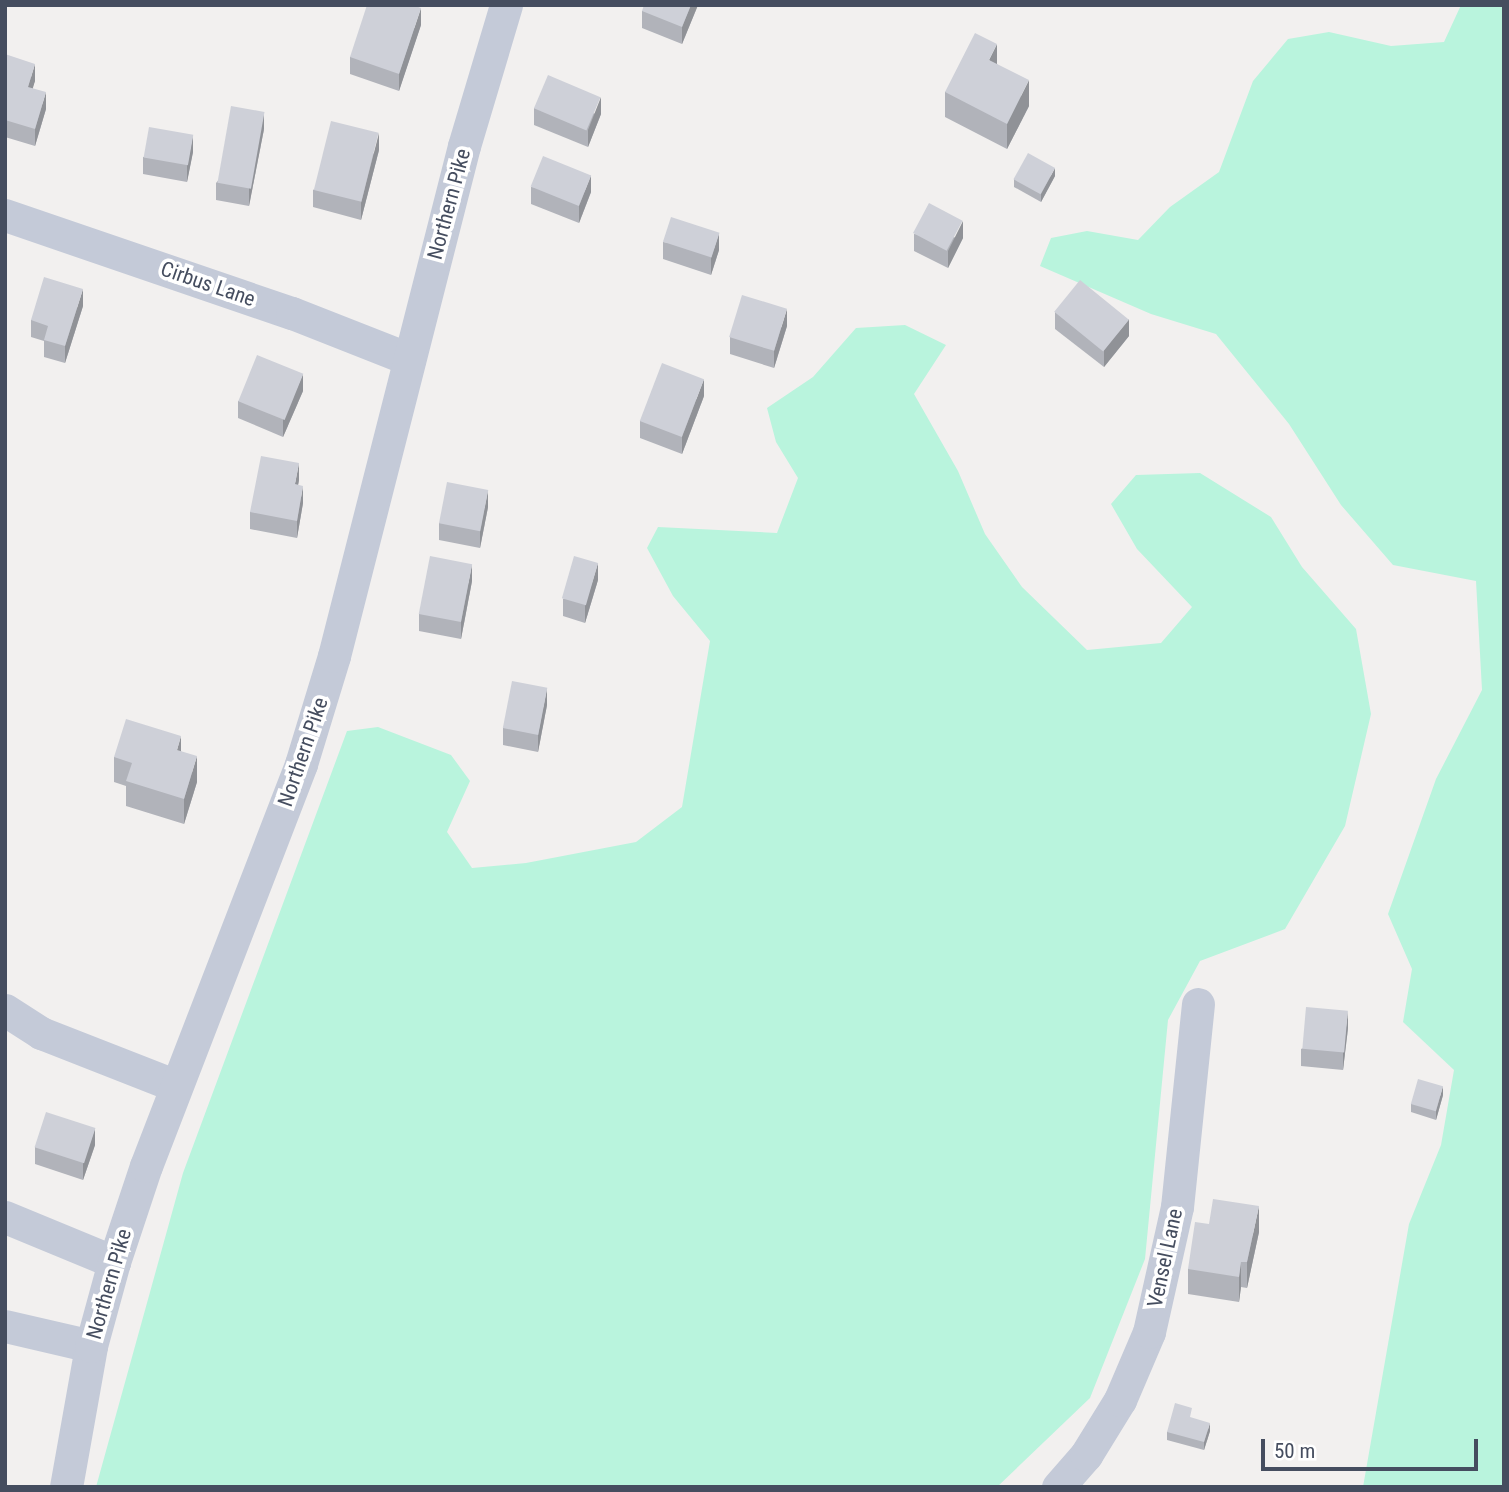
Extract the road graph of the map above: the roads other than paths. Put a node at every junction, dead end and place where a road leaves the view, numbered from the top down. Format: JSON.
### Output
{"nodes":[{"id":1,"x":506,"y":5,"type":"edge"},
{"id":2,"x":5,"y":215,"type":"edge"},
{"id":3,"x":409,"y":359,"type":"junction"},
{"id":4,"x":1198,"y":1004,"type":"dead end"},
{"id":5,"x":5,"y":1010,"type":"edge"},
{"id":6,"x":176,"y":1086,"type":"junction"},
{"id":7,"x":5,"y":1217,"type":"edge"},
{"id":8,"x":114,"y":1262,"type":"junction"},
{"id":9,"x":5,"y":1326,"type":"edge"},
{"id":10,"x":91,"y":1346,"type":"junction"},
{"id":11,"x":66,"y":1487,"type":"edge"},
{"id":12,"x":1058,"y":1487,"type":"edge"}],
"edges":[{"from":1,"to":3,"type":"street","name":"Northern Pike"},
{"from":2,"to":3,"type":"street","name":"Cirbus Lane"},
{"from":3,"to":6,"type":"street","name":"Northern Pike"},
{"from":4,"to":12,"type":"street","name":"Vensel Lane"},
{"from":5,"to":6,"type":"street"},
{"from":6,"to":8,"type":"street","name":"Northern Pike"},
{"from":7,"to":8,"type":"street"},
{"from":8,"to":10,"type":"street","name":"Northern Pike"},
{"from":9,"to":10,"type":"street"},
{"from":10,"to":11,"type":"street","name":"Northern Pike"}]}
